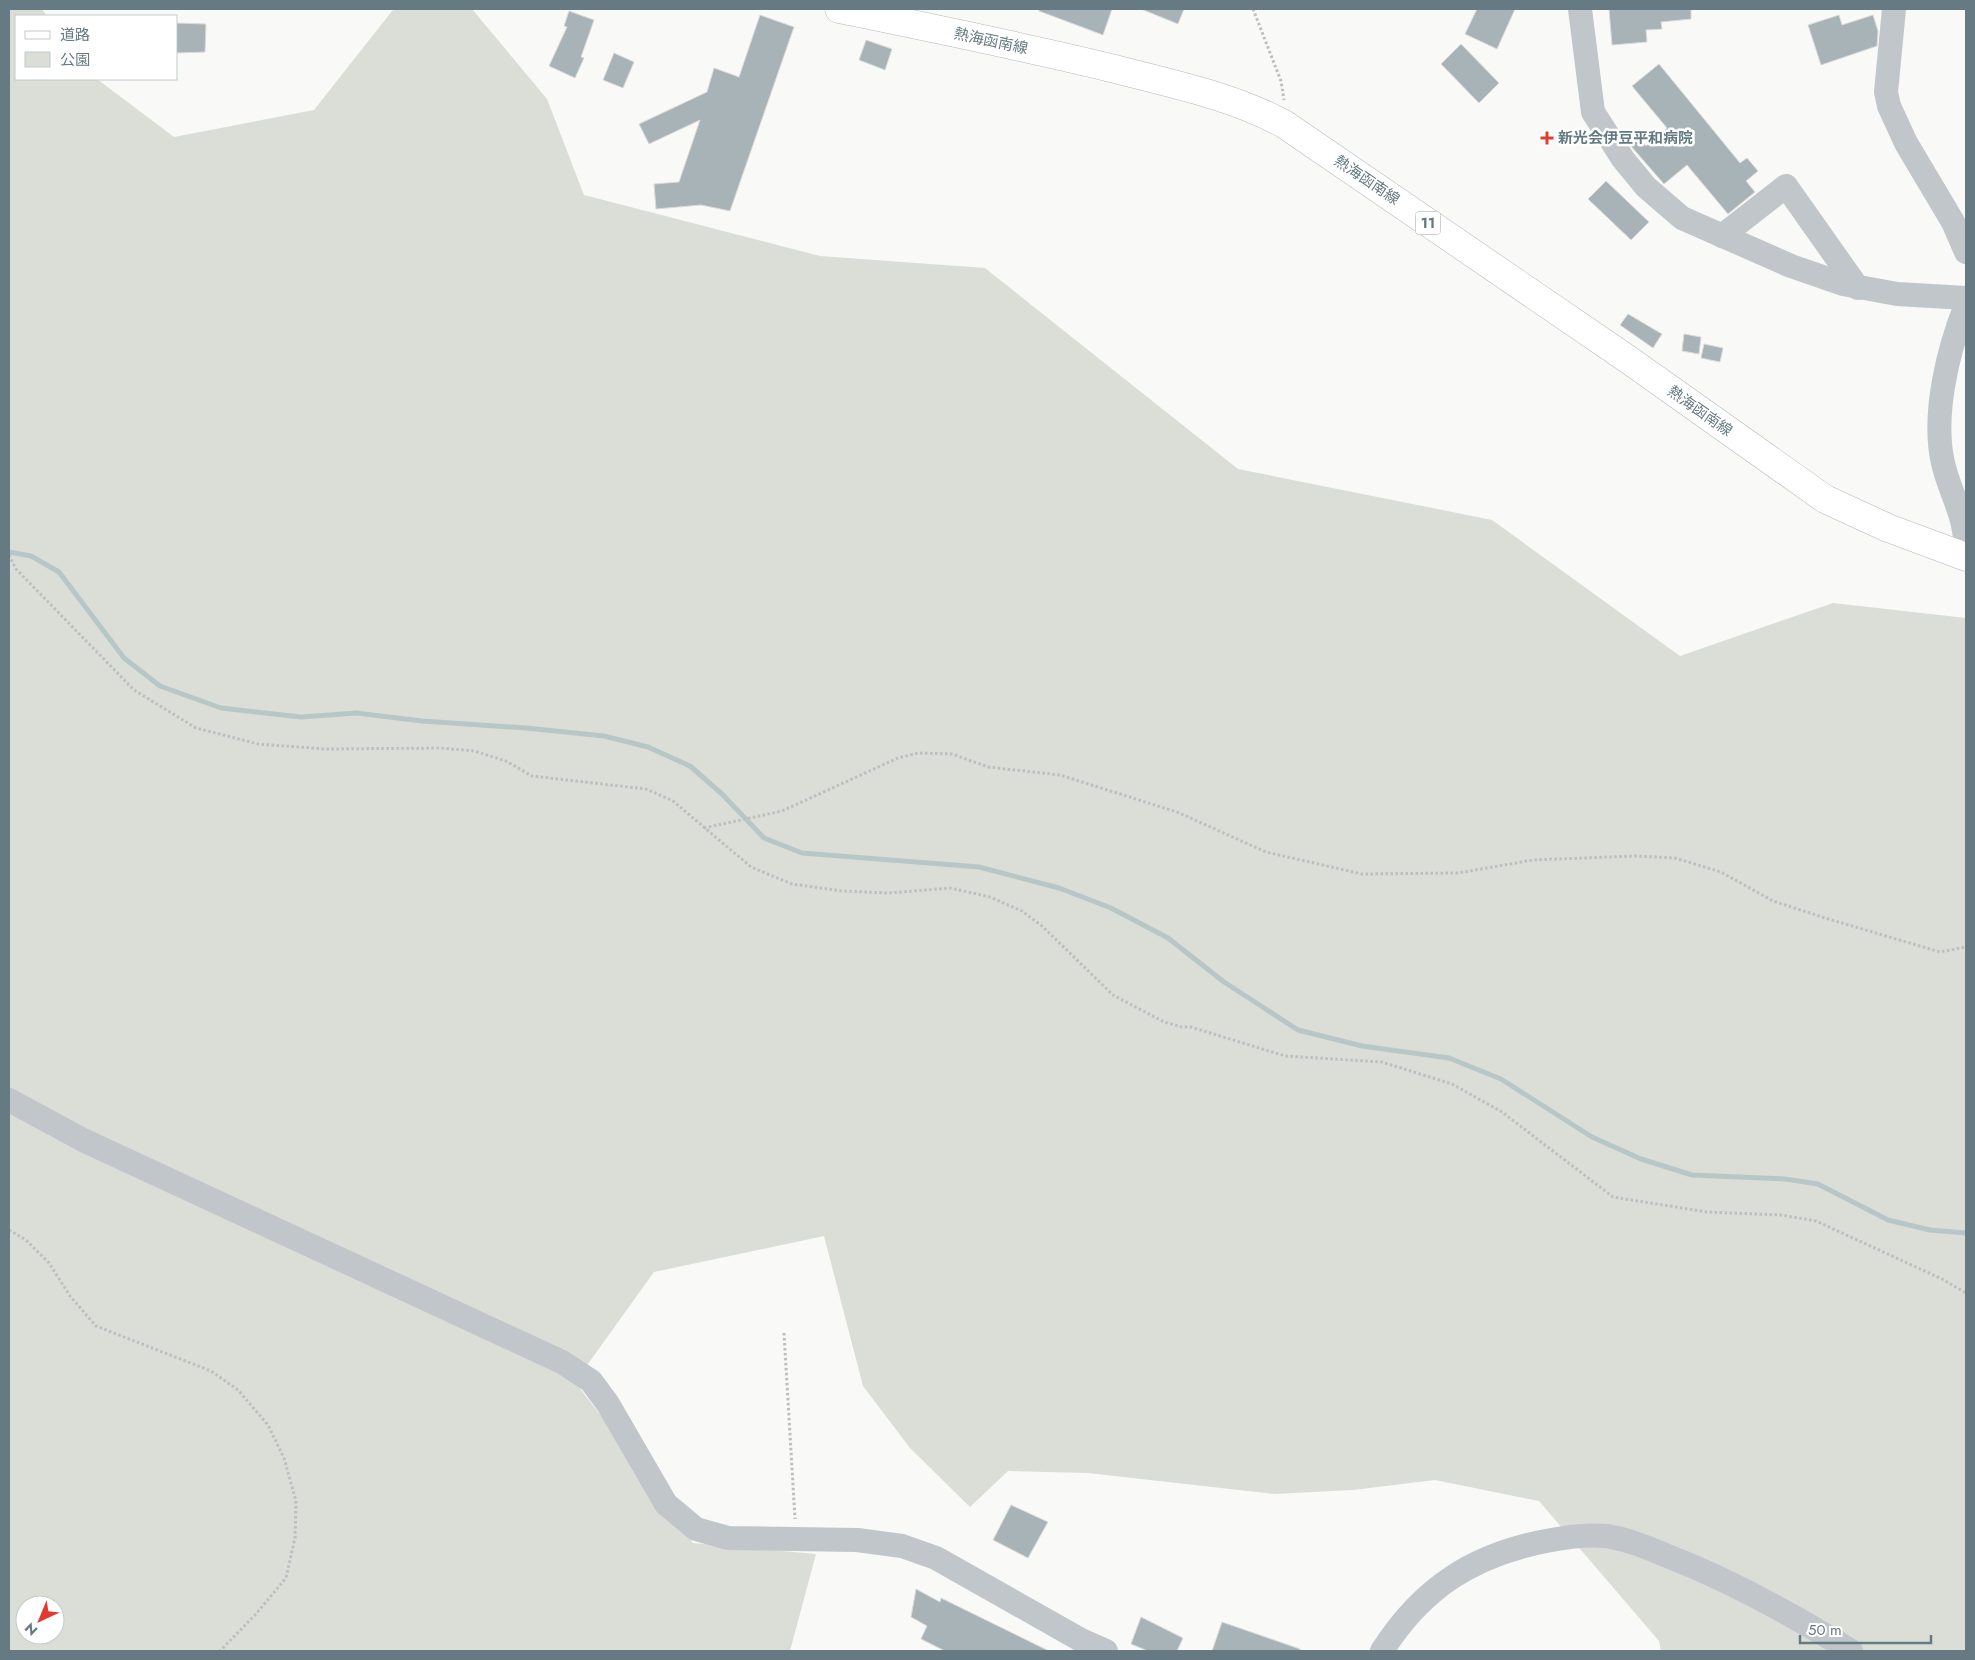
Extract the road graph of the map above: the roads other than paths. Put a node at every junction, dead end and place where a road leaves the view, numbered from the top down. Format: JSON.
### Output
{"nodes":[{"id":1,"x":839,"y":9,"type":"edge"},
{"id":2,"x":1580,"y":9,"type":"edge"},
{"id":3,"x":1894,"y":9,"type":"edge"},
{"id":4,"x":1722,"y":236,"type":"junction"},
{"id":5,"x":1966,"y":252,"type":"edge"},
{"id":6,"x":1858,"y":288,"type":"junction"},
{"id":7,"x":1966,"y":298,"type":"edge"},
{"id":8,"x":1966,"y":305,"type":"edge"},
{"id":9,"x":1959,"y":494,"type":"edge"},
{"id":10,"x":1965,"y":556,"type":"edge"},
{"id":11,"x":9,"y":1100,"type":"edge"},
{"id":12,"x":1106,"y":1651,"type":"edge"},
{"id":13,"x":1382,"y":1651,"type":"edge"},
{"id":14,"x":1851,"y":1651,"type":"edge"}],
"edges":[{"from":1,"to":10,"type":"main road","name":"熱海函南線","number":"11"},
{"from":2,"to":4,"type":"street"},
{"from":3,"to":5,"type":"street"},
{"from":4,"to":6,"type":"street"},
{"from":4,"to":6,"type":"street"},
{"from":6,"to":7,"type":"street"},
{"from":8,"to":9,"type":"street"},
{"from":9,"to":10,"type":"street"},
{"from":11,"to":12,"type":"street"},
{"from":13,"to":14,"type":"street"}]}
